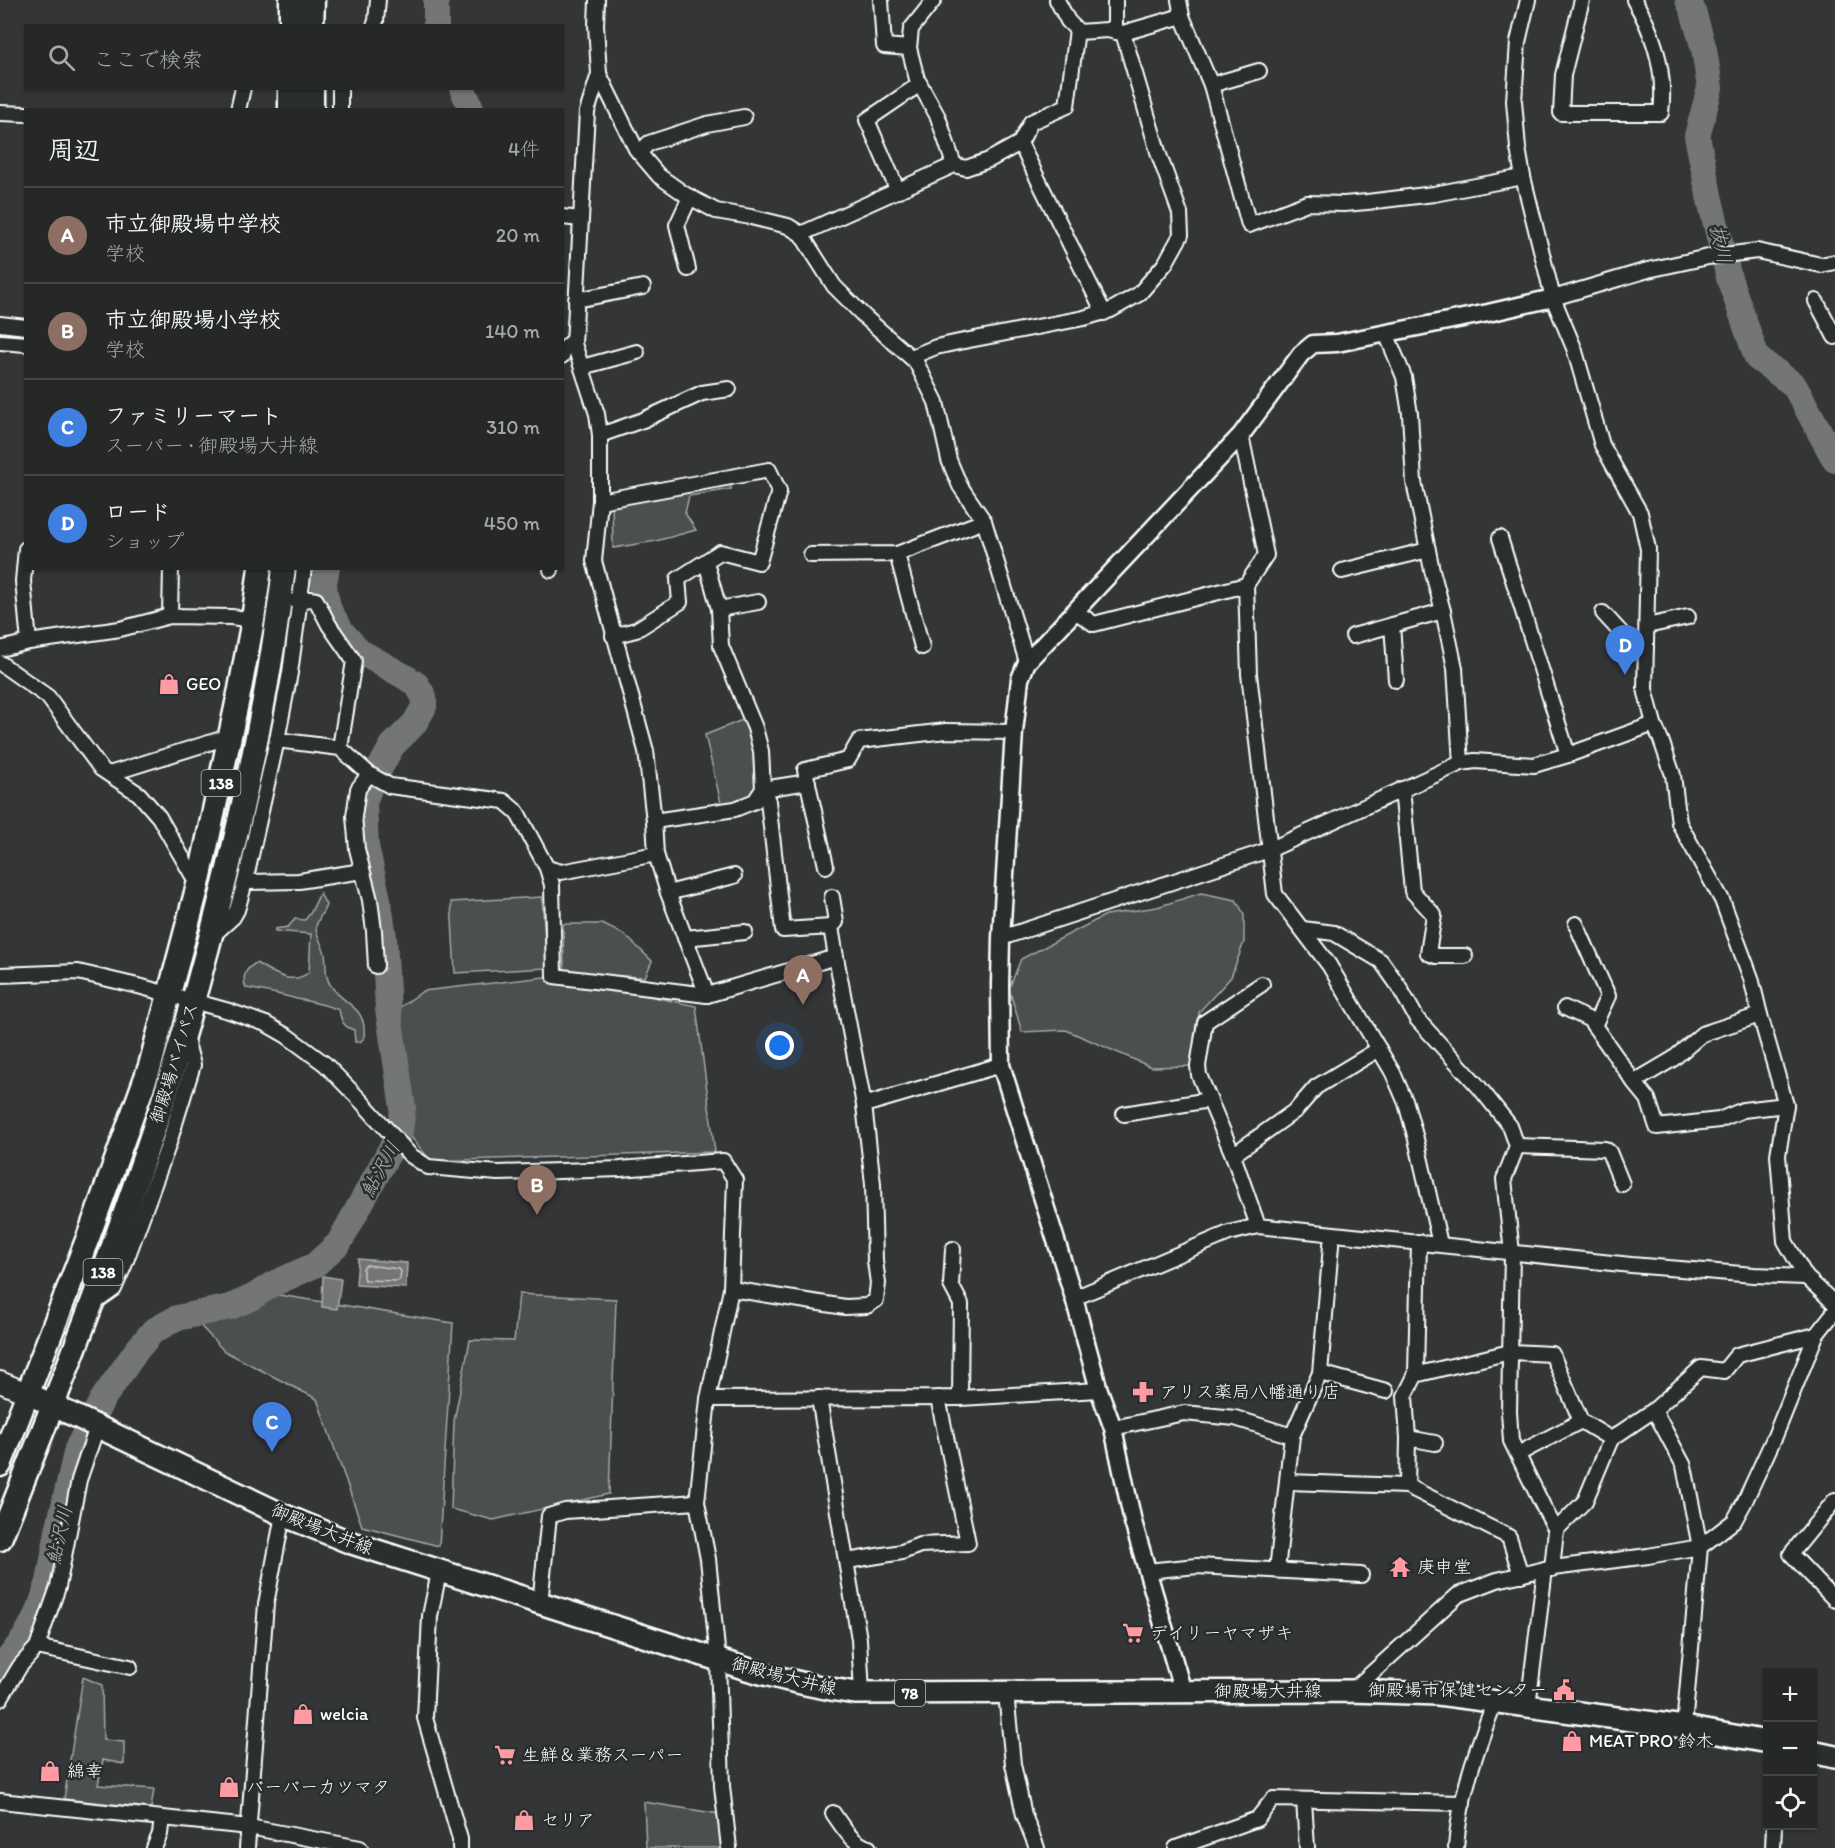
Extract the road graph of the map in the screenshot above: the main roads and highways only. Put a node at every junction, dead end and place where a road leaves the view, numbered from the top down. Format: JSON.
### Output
{"nodes":[{"id":1,"x":291,"y":0,"type":"edge"},
{"id":2,"x":313,"y":0,"type":"edge"},
{"id":3,"x":291,"y":24,"type":"edge"},
{"id":4,"x":312,"y":24,"type":"edge"},
{"id":5,"x":290,"y":90,"type":"edge"},
{"id":6,"x":312,"y":90,"type":"edge"},
{"id":7,"x":290,"y":108,"type":"edge"},
{"id":8,"x":312,"y":108,"type":"edge"},
{"id":9,"x":260,"y":570,"type":"edge"},
{"id":10,"x":284,"y":570,"type":"edge"},
{"id":11,"x":0,"y":1382,"type":"edge"},
{"id":12,"x":28,"y":1394,"type":"junction"},
{"id":13,"x":53,"y":1405,"type":"junction"},
{"id":14,"x":0,"y":1465,"type":"edge"},
{"id":15,"x":0,"y":1539,"type":"edge"},
{"id":16,"x":1763,"y":1741,"type":"edge"},
{"id":17,"x":1817,"y":1753,"type":"edge"},
{"id":18,"x":1835,"y":1757,"type":"edge"}],
"edges":[{"from":1,"to":3,"type":"highway"},
{"from":2,"to":4,"type":"highway"},
{"from":5,"to":7,"type":"highway"},
{"from":6,"to":8,"type":"highway"},
{"from":9,"to":12,"type":"highway","name":"御殿場バイパス","number":"138"},
{"from":10,"to":13,"type":"highway","name":"御殿場バイパス","number":"138"},
{"from":11,"to":12,"type":"main road"},
{"from":12,"to":13,"type":"main road","name":"御殿場大井線","number":"78"},
{"from":12,"to":14,"type":"highway","name":"御殿場バイパス","number":"138"},
{"from":13,"to":15,"type":"highway","name":"御殿場バイパス","number":"138"},
{"from":13,"to":16,"type":"main road","name":"御殿場大井線","number":"78"},
{"from":17,"to":18,"type":"main road"}]}
